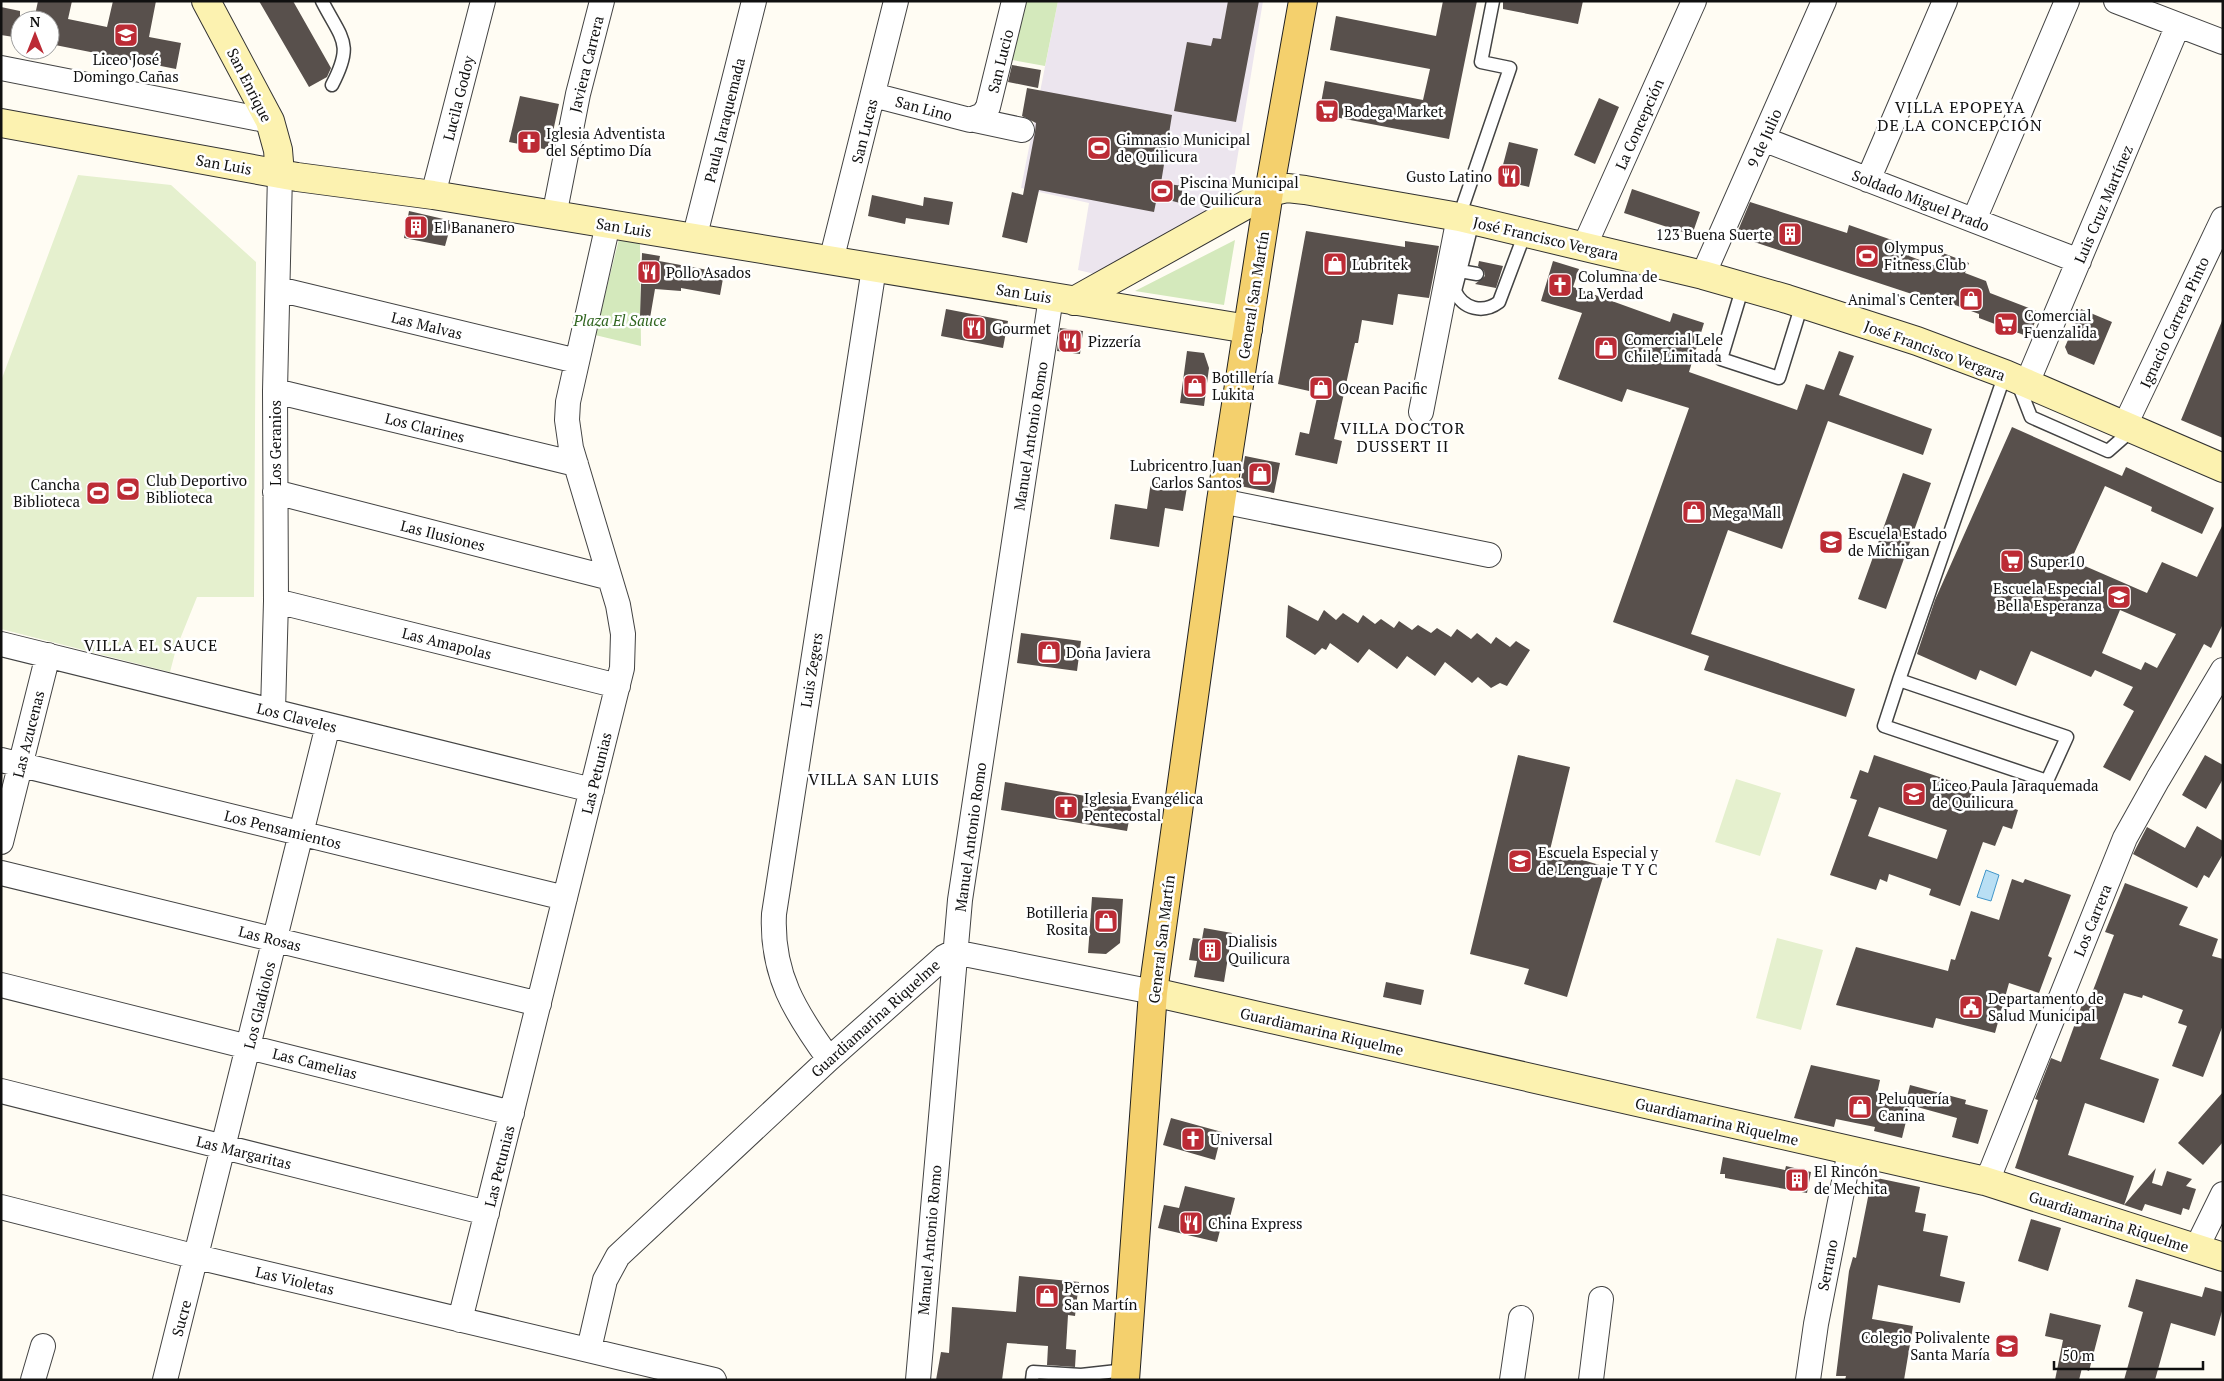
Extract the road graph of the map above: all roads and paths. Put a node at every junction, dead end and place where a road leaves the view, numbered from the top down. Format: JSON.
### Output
{"nodes":[{"id":1,"x":206,"y":1,"type":"edge"},
{"id":2,"x":322,"y":1,"type":"edge"},
{"id":3,"x":483,"y":1,"type":"edge"},
{"id":4,"x":602,"y":1,"type":"edge"},
{"id":5,"x":754,"y":1,"type":"edge"},
{"id":6,"x":896,"y":1,"type":"edge"},
{"id":7,"x":1014,"y":1,"type":"edge"},
{"id":8,"x":1303,"y":1,"type":"edge"},
{"id":9,"x":1493,"y":1,"type":"edge"},
{"id":10,"x":1694,"y":1,"type":"edge"},
{"id":11,"x":1824,"y":1,"type":"edge"},
{"id":12,"x":1945,"y":1,"type":"edge"},
{"id":13,"x":2067,"y":1,"type":"edge"},
{"id":14,"x":2116,"y":1,"type":"edge"},
{"id":15,"x":2178,"y":25,"type":"junction"},
{"id":16,"x":2223,"y":42,"type":"edge"},
{"id":17,"x":1,"y":68,"type":"edge"},
{"id":18,"x":332,"y":85,"type":"dead end"},
{"id":19,"x":873,"y":94,"type":"junction"},
{"id":20,"x":977,"y":119,"type":"junction"},
{"id":21,"x":270,"y":121,"type":"junction"},
{"id":22,"x":1,"y":123,"type":"edge"},
{"id":23,"x":1022,"y":130,"type":"dead end"},
{"id":24,"x":1763,"y":139,"type":"junction"},
{"id":25,"x":280,"y":174,"type":"junction"},
{"id":26,"x":1868,"y":180,"type":"junction"},
{"id":27,"x":1269,"y":192,"type":"junction"},
{"id":28,"x":433,"y":195,"type":"junction"},
{"id":29,"x":554,"y":216,"type":"junction"},
{"id":30,"x":1466,"y":219,"type":"junction"},
{"id":31,"x":2223,"y":219,"type":"edge"},
{"id":32,"x":1974,"y":220,"type":"junction"},
{"id":33,"x":608,"y":224,"type":"junction"},
{"id":34,"x":1525,"y":233,"type":"junction"},
{"id":35,"x":694,"y":239,"type":"junction"},
{"id":36,"x":1584,"y":247,"type":"junction"},
{"id":37,"x":831,"y":261,"type":"junction"},
{"id":38,"x":2079,"y":261,"type":"junction"},
{"id":39,"x":874,"y":268,"type":"junction"},
{"id":40,"x":1460,"y":270,"type":"junction"},
{"id":41,"x":1477,"y":274,"type":"dead end"},
{"id":42,"x":1703,"y":275,"type":"junction"},
{"id":43,"x":1744,"y":286,"type":"junction"},
{"id":44,"x":278,"y":289,"type":"junction"},
{"id":45,"x":1063,"y":299,"type":"junction"},
{"id":46,"x":1802,"y":304,"type":"junction"},
{"id":47,"x":1248,"y":329,"type":"junction"},
{"id":48,"x":576,"y":361,"type":"junction"},
{"id":49,"x":2016,"y":379,"type":"junction"},
{"id":50,"x":275,"y":391,"type":"junction"},
{"id":51,"x":1421,"y":412,"type":"dead end"},
{"id":52,"x":2129,"y":427,"type":"junction"},
{"id":53,"x":576,"y":464,"type":"junction"},
{"id":54,"x":2223,"y":468,"type":"edge"},
{"id":55,"x":275,"y":492,"type":"junction"},
{"id":56,"x":1221,"y":501,"type":"junction"},
{"id":57,"x":1489,"y":555,"type":"dead end"},
{"id":58,"x":610,"y":578,"type":"junction"},
{"id":59,"x":276,"y":600,"type":"junction"},
{"id":60,"x":1,"y":644,"type":"edge"},
{"id":61,"x":48,"y":655,"type":"junction"},
{"id":62,"x":2223,"y":670,"type":"edge"},
{"id":63,"x":1899,"y":680,"type":"junction"},
{"id":64,"x":618,"y":686,"type":"junction"},
{"id":65,"x":273,"y":711,"type":"junction"},
{"id":66,"x":328,"y":725,"type":"junction"},
{"id":67,"x":11,"y":762,"type":"edge"},
{"id":68,"x":592,"y":790,"type":"junction"},
{"id":69,"x":301,"y":834,"type":"junction"},
{"id":70,"x":1,"y":842,"type":"edge"},
{"id":71,"x":1,"y":873,"type":"edge"},
{"id":72,"x":565,"y":898,"type":"junction"},
{"id":73,"x":275,"y":939,"type":"junction"},
{"id":74,"x":954,"y":952,"type":"junction"},
{"id":75,"x":1,"y":985,"type":"edge"},
{"id":76,"x":1153,"y":992,"type":"junction"},
{"id":77,"x":539,"y":1004,"type":"junction"},
{"id":78,"x":249,"y":1047,"type":"junction"},
{"id":79,"x":829,"y":1059,"type":"junction"},
{"id":80,"x":1,"y":1090,"type":"edge"},
{"id":81,"x":512,"y":1113,"type":"junction"},
{"id":82,"x":224,"y":1147,"type":"junction"},
{"id":83,"x":1850,"y":1151,"type":"junction"},
{"id":84,"x":1985,"y":1181,"type":"junction"},
{"id":85,"x":2223,"y":1194,"type":"edge"},
{"id":86,"x":1,"y":1207,"type":"edge"},
{"id":87,"x":487,"y":1213,"type":"junction"},
{"id":88,"x":2196,"y":1249,"type":"junction"},
{"id":89,"x":197,"y":1257,"type":"junction"},
{"id":90,"x":2223,"y":1257,"type":"edge"},
{"id":91,"x":1601,"y":1299,"type":"dead end"},
{"id":92,"x":1521,"y":1318,"type":"dead end"},
{"id":93,"x":460,"y":1320,"type":"junction"},
{"id":94,"x":43,"y":1346,"type":"dead end"},
{"id":95,"x":589,"y":1349,"type":"junction"},
{"id":96,"x":1125,"y":1375,"type":"edge"},
{"id":97,"x":1081,"y":1377,"type":"edge"},
{"id":98,"x":34,"y":1380,"type":"edge"},
{"id":99,"x":165,"y":1380,"type":"edge"},
{"id":100,"x":714,"y":1380,"type":"edge"},
{"id":101,"x":918,"y":1380,"type":"edge"},
{"id":102,"x":1032,"y":1380,"type":"edge"},
{"id":103,"x":1512,"y":1380,"type":"edge"},
{"id":104,"x":1591,"y":1380,"type":"edge"},
{"id":105,"x":1808,"y":1380,"type":"edge"}],
"edges":[{"from":1,"to":21,"type":"street","name":"San Enrique"},
{"from":2,"to":18,"type":"lane"},
{"from":3,"to":28,"type":"street","name":"Lucila Godoy"},
{"from":4,"to":29,"type":"street","name":"Javiera Carrera"},
{"from":5,"to":35,"type":"street","name":"Paula Jaraquemada"},
{"from":6,"to":19,"type":"street","name":"San Lucas"},
{"from":7,"to":20,"type":"street","name":"San Lucio"},
{"from":8,"to":27,"type":"main road","name":"General San Martín"},
{"from":9,"to":30,"type":"lane"},
{"from":10,"to":36,"type":"street","name":"La Concepción"},
{"from":11,"to":24,"type":"street","name":"9 de Julio"},
{"from":12,"to":26,"type":"street"},
{"from":13,"to":32,"type":"street"},
{"from":14,"to":15,"type":"street"},
{"from":15,"to":16,"type":"street"},
{"from":15,"to":38,"type":"street","name":"Luis Cruz Martínez"},
{"from":17,"to":21,"type":"street"},
{"from":19,"to":20,"type":"street","name":"San Lino"},
{"from":19,"to":37,"type":"street","name":"San Lucas"},
{"from":20,"to":23,"type":"street","name":"San Lino"},
{"from":21,"to":25,"type":"street","name":"San Enrique"},
{"from":22,"to":25,"type":"street","name":"San Luis"},
{"from":24,"to":26,"type":"street","name":"Soldado Miguel Prado"},
{"from":24,"to":42,"type":"street","name":"9 de Julio"},
{"from":25,"to":28,"type":"street","name":"San Luis"},
{"from":25,"to":44,"type":"street","name":"Los Geranios"},
{"from":26,"to":32,"type":"street","name":"Soldado Miguel Prado"},
{"from":27,"to":30,"type":"street","name":"José Francisco Vergara"},
{"from":27,"to":45,"type":"street","name":"José Francisco Vergara"},
{"from":27,"to":47,"type":"main road","name":"General San Martín"},
{"from":28,"to":29,"type":"street","name":"San Luis"},
{"from":29,"to":33,"type":"street","name":"San Luis"},
{"from":30,"to":34,"type":"street","name":"José Francisco Vergara"},
{"from":30,"to":40,"type":"lane"},
{"from":30,"to":51,"type":"street"},
{"from":31,"to":52,"type":"street","name":"Ignacio Carrera Pinto"},
{"from":32,"to":38,"type":"street","name":"Soldado Miguel Prado"},
{"from":33,"to":35,"type":"street","name":"San Luis"},
{"from":33,"to":48,"type":"street","name":"Las Petunias"},
{"from":34,"to":36,"type":"street","name":"José Francisco Vergara"},
{"from":34,"to":40,"type":"lane"},
{"from":35,"to":37,"type":"street","name":"San Luis"},
{"from":36,"to":42,"type":"street","name":"José Francisco Vergara"},
{"from":37,"to":39,"type":"street","name":"San Luis"},
{"from":38,"to":49,"type":"street","name":"Luis Cruz Martínez"},
{"from":39,"to":45,"type":"street","name":"San Luis"},
{"from":39,"to":79,"type":"street","name":"Luis Zegers"},
{"from":40,"to":41,"type":"lane"},
{"from":42,"to":43,"type":"street","name":"José Francisco Vergara"},
{"from":43,"to":46,"type":"street","name":"José Francisco Vergara"},
{"from":43,"to":46,"type":"lane"},
{"from":44,"to":48,"type":"street","name":"Las Malvas"},
{"from":44,"to":50,"type":"street","name":"Los Geranios"},
{"from":45,"to":47,"type":"street","name":"San Luis"},
{"from":45,"to":74,"type":"street","name":"Manuel Antonio Romo"},
{"from":46,"to":49,"type":"street","name":"José Francisco Vergara"},
{"from":47,"to":56,"type":"main road","name":"General San Martín"},
{"from":48,"to":53,"type":"street","name":"Las Petunias"},
{"from":49,"to":52,"type":"street","name":"José Francisco Vergara"},
{"from":49,"to":63,"type":"lane"},
{"from":50,"to":53,"type":"street","name":"Los Clarines"},
{"from":50,"to":55,"type":"street","name":"Los Geranios"},
{"from":52,"to":54,"type":"street","name":"José Francisco Vergara"},
{"from":53,"to":58,"type":"street","name":"Las Petunias"},
{"from":55,"to":58,"type":"street","name":"Las Ilusiones"},
{"from":55,"to":59,"type":"street","name":"Los Geranios"},
{"from":56,"to":57,"type":"street"},
{"from":56,"to":76,"type":"main road","name":"General San Martín"},
{"from":58,"to":64,"type":"street","name":"Las Petunias"},
{"from":59,"to":64,"type":"street","name":"Las Amapolas"},
{"from":59,"to":65,"type":"street","name":"Los Geranios"},
{"from":60,"to":61,"type":"street","name":"Los Claveles"},
{"from":61,"to":65,"type":"street","name":"Los Claveles"},
{"from":61,"to":67,"type":"street","name":"Las Azucenas"},
{"from":62,"to":84,"type":"street","name":"Los Carrera"},
{"from":63,"to":63,"type":"lane"},
{"from":64,"to":68,"type":"street","name":"Las Petunias"},
{"from":65,"to":66,"type":"street","name":"Los Claveles"},
{"from":66,"to":68,"type":"street","name":"Los Claveles"},
{"from":66,"to":69,"type":"street","name":"Los Gladiolos"},
{"from":67,"to":69,"type":"street","name":"Los Pensamientos"},
{"from":67,"to":70,"type":"street","name":"Las Azucenas"},
{"from":68,"to":72,"type":"street","name":"Las Petunias"},
{"from":69,"to":72,"type":"street","name":"Los Pensamientos"},
{"from":69,"to":73,"type":"street","name":"Los Gladiolos"},
{"from":71,"to":73,"type":"street","name":"Las Rosas"},
{"from":72,"to":77,"type":"street","name":"Las Petunias"},
{"from":73,"to":77,"type":"street","name":"Las Rosas"},
{"from":73,"to":78,"type":"street","name":"Los Gladiolos"},
{"from":74,"to":76,"type":"street","name":"Guardiamarina Riquelme"},
{"from":74,"to":79,"type":"street","name":"Guardiamarina Riquelme"},
{"from":74,"to":101,"type":"street","name":"Manuel Antonio Romo"},
{"from":75,"to":78,"type":"street","name":"Las Camelias"},
{"from":76,"to":83,"type":"street","name":"Guardiamarina Riquelme"},
{"from":76,"to":96,"type":"main road","name":"General San Martín"},
{"from":77,"to":81,"type":"street","name":"Las Petunias"},
{"from":78,"to":81,"type":"street","name":"Las Camelias"},
{"from":78,"to":82,"type":"street","name":"Los Gladiolos"},
{"from":79,"to":95,"type":"street","name":"Guardiamarina Riquelme"},
{"from":80,"to":82,"type":"street","name":"Las Margaritas"},
{"from":81,"to":87,"type":"street","name":"Las Petunias"},
{"from":82,"to":87,"type":"street","name":"Las Margaritas"},
{"from":82,"to":89,"type":"street","name":"Los Gladiolos"},
{"from":83,"to":84,"type":"street","name":"Guardiamarina Riquelme"},
{"from":83,"to":105,"type":"street","name":"Serrano"},
{"from":84,"to":88,"type":"street","name":"Guardiamarina Riquelme"},
{"from":85,"to":88,"type":"street"},
{"from":86,"to":89,"type":"street","name":"Las Violetas"},
{"from":87,"to":93,"type":"street","name":"Las Petunias"},
{"from":88,"to":90,"type":"street","name":"Guardiamarina Riquelme"},
{"from":89,"to":93,"type":"street","name":"Las Violetas"},
{"from":89,"to":99,"type":"street","name":"Sucre"},
{"from":91,"to":104,"type":"street"},
{"from":92,"to":103,"type":"street"},
{"from":93,"to":95,"type":"street","name":"Las Violetas"},
{"from":94,"to":98,"type":"street"},
{"from":95,"to":100,"type":"street","name":"Las Violetas"},
{"from":96,"to":97,"type":"lane"},
{"from":97,"to":102,"type":"lane"}]}
